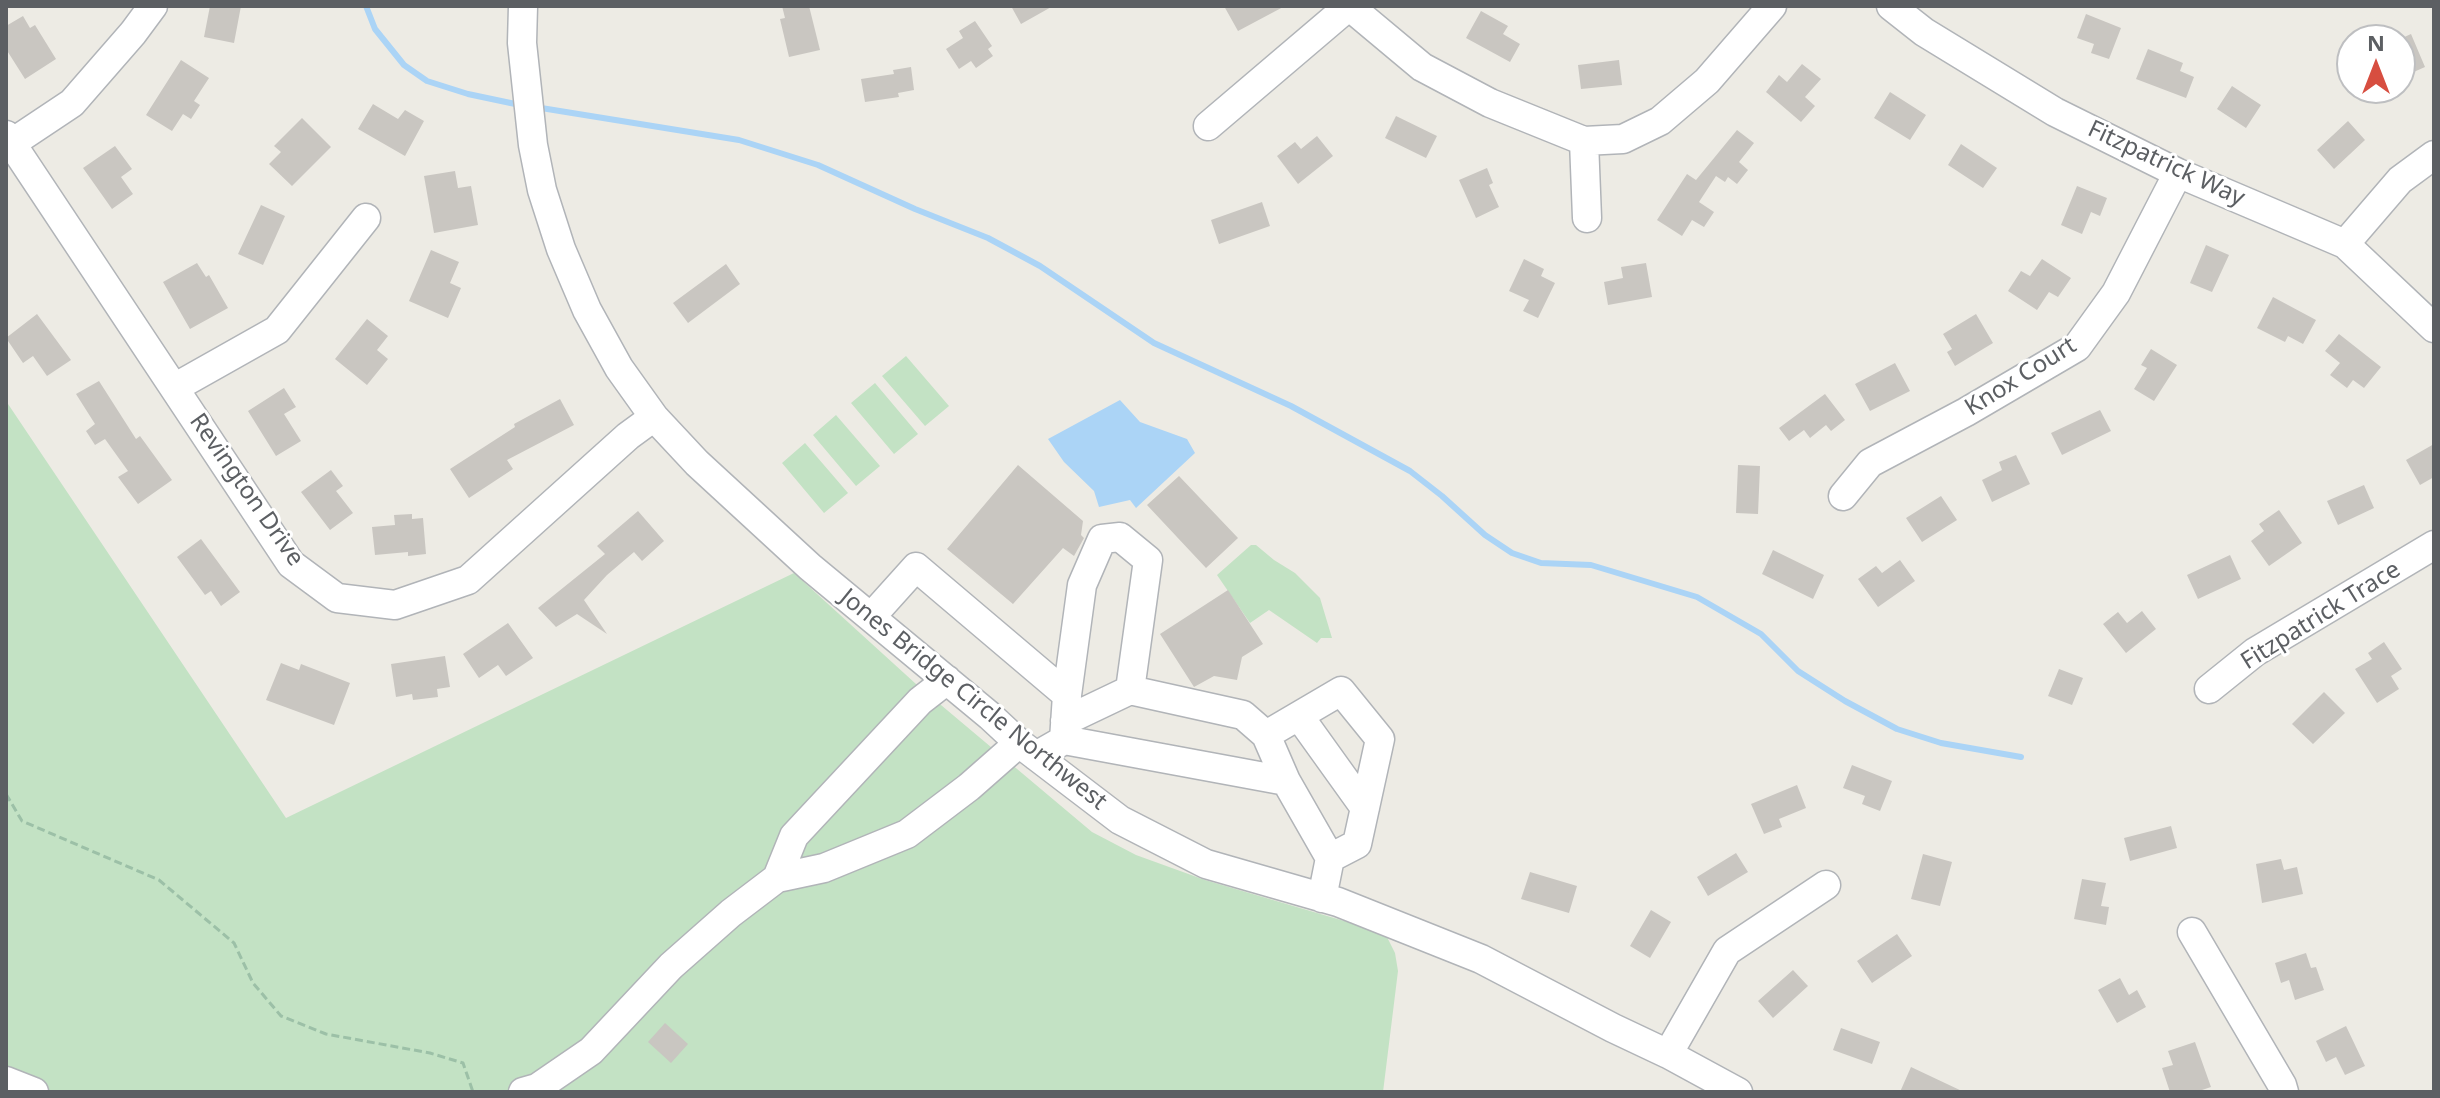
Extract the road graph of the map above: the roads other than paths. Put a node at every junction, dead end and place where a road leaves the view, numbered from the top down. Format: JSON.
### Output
{"nodes":[{"id":1,"x":153,"y":6,"type":"edge"},
{"id":2,"x":523,"y":6,"type":"edge"},
{"id":3,"x":1349,"y":6,"type":"edge"},
{"id":4,"x":1772,"y":6,"type":"edge"},
{"id":5,"x":1891,"y":6,"type":"edge"},
{"id":6,"x":1208,"y":126,"type":"dead end"},
{"id":7,"x":9,"y":139,"type":"edge"},
{"id":8,"x":1584,"y":141,"type":"junction"},
{"id":9,"x":2434,"y":155,"type":"edge"},
{"id":10,"x":2178,"y":173,"type":"junction"},
{"id":11,"x":366,"y":218,"type":"dead end"},
{"id":12,"x":1587,"y":218,"type":"dead end"},
{"id":13,"x":2345,"y":244,"type":"junction"},
{"id":14,"x":2434,"y":328,"type":"edge"},
{"id":15,"x":174,"y":388,"type":"junction"},
{"id":16,"x":654,"y":417,"type":"junction"},
{"id":17,"x":1843,"y":496,"type":"dead end"},
{"id":18,"x":2434,"y":545,"type":"edge"},
{"id":19,"x":871,"y":617,"type":"junction"},
{"id":20,"x":947,"y":680,"type":"junction"},
{"id":21,"x":2209,"y":689,"type":"dead end"},
{"id":22,"x":1130,"y":690,"type":"junction"},
{"id":23,"x":1299,"y":716,"type":"junction"},
{"id":24,"x":1065,"y":719,"type":"junction"},
{"id":25,"x":1266,"y":735,"type":"junction"},
{"id":26,"x":1028,"y":750,"type":"junction"},
{"id":27,"x":1286,"y":781,"type":"junction"},
{"id":28,"x":1365,"y":808,"type":"junction"},
{"id":29,"x":1330,"y":858,"type":"junction"},
{"id":30,"x":777,"y":878,"type":"junction"},
{"id":31,"x":1826,"y":885,"type":"dead end"},
{"id":32,"x":1322,"y":898,"type":"junction"},
{"id":33,"x":2192,"y":932,"type":"dead end"},
{"id":34,"x":1668,"y":1054,"type":"junction"},
{"id":35,"x":6,"y":1081,"type":"edge"},
{"id":36,"x":34,"y":1092,"type":"edge"},
{"id":37,"x":523,"y":1092,"type":"edge"},
{"id":38,"x":1738,"y":1092,"type":"edge"},
{"id":39,"x":2284,"y":1092,"type":"edge"}],
"edges":[{"from":1,"to":7,"type":"street"},
{"from":2,"to":16,"type":"street","name":"Jones Bridge Circle Northwest"},
{"from":3,"to":6,"type":"street"},
{"from":3,"to":8,"type":"street"},
{"from":4,"to":8,"type":"street"},
{"from":5,"to":10,"type":"street","name":"Fitzpatrick Way"},
{"from":7,"to":15,"type":"street","name":"Revington Drive"},
{"from":8,"to":12,"type":"street"},
{"from":9,"to":13,"type":"street"},
{"from":10,"to":13,"type":"street","name":"Fitzpatrick Way"},
{"from":10,"to":17,"type":"street","name":"Knox Court"},
{"from":11,"to":15,"type":"street"},
{"from":13,"to":14,"type":"street","name":"Fitzpatrick Way"},
{"from":15,"to":16,"type":"street","name":"Revington Drive"},
{"from":16,"to":19,"type":"street","name":"Jones Bridge Circle Northwest"},
{"from":18,"to":21,"type":"street","name":"Fitzpatrick Trace"},
{"from":19,"to":20,"type":"street","name":"Jones Bridge Circle Northwest"},
{"from":19,"to":24,"type":"street"},
{"from":20,"to":26,"type":"street","name":"Jones Bridge Circle Northwest"},
{"from":20,"to":30,"type":"street"},
{"from":22,"to":24,"type":"street"},
{"from":22,"to":24,"type":"street"},
{"from":22,"to":25,"type":"street"},
{"from":23,"to":25,"type":"street"},
{"from":23,"to":28,"type":"street"},
{"from":23,"to":28,"type":"street"},
{"from":24,"to":26,"type":"street"},
{"from":24,"to":27,"type":"street"},
{"from":25,"to":27,"type":"street"},
{"from":26,"to":30,"type":"street"},
{"from":26,"to":32,"type":"street","name":"Jones Bridge Circle Northwest"},
{"from":27,"to":29,"type":"street"},
{"from":28,"to":29,"type":"street"},
{"from":29,"to":32,"type":"street"},
{"from":30,"to":37,"type":"street"},
{"from":31,"to":34,"type":"street"},
{"from":32,"to":34,"type":"street","name":"Jones Bridge Circle Northwest"},
{"from":33,"to":39,"type":"street"},
{"from":34,"to":38,"type":"street","name":"Jones Bridge Circle Northwest"},
{"from":35,"to":36,"type":"street"}]}
